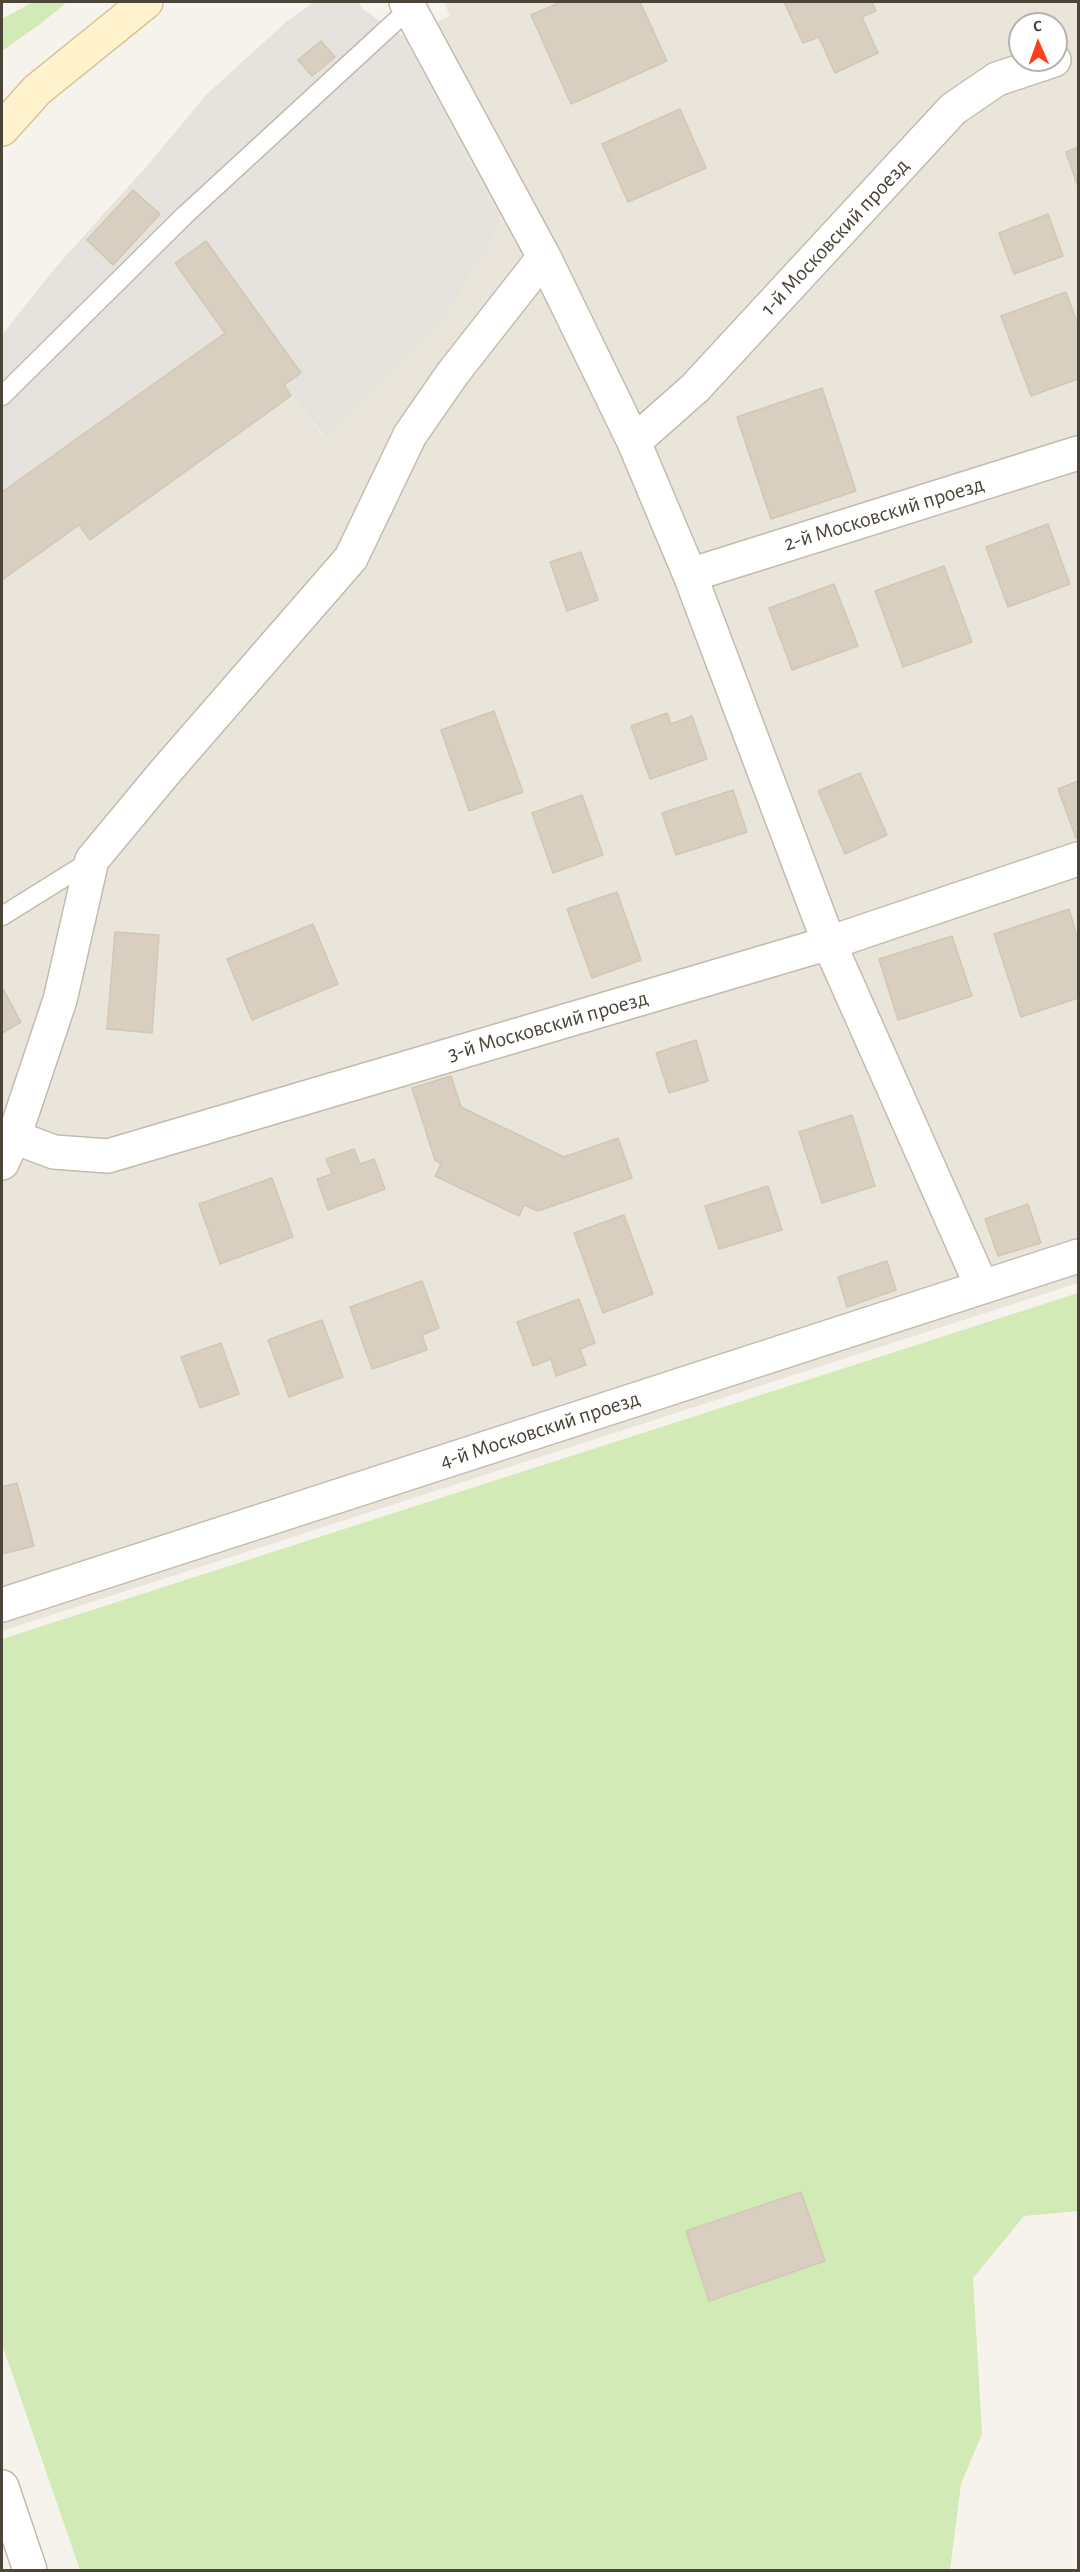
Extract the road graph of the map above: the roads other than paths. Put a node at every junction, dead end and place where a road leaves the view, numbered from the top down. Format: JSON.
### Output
{"nodes":[{"id":1,"x":146,"y":2,"type":"edge"},
{"id":2,"x":408,"y":5,"type":"edge"},
{"id":3,"x":1016,"y":72,"type":"edge"},
{"id":4,"x":2,"y":129,"type":"edge"},
{"id":5,"x":544,"y":257,"type":"junction"},
{"id":6,"x":2,"y":396,"type":"edge"},
{"id":7,"x":634,"y":442,"type":"junction"},
{"id":8,"x":1078,"y":453,"type":"edge"},
{"id":9,"x":690,"y":575,"type":"junction"},
{"id":10,"x":1078,"y":859,"type":"edge"},
{"id":11,"x":92,"y":860,"type":"junction"},
{"id":12,"x":2,"y":916,"type":"edge"},
{"id":13,"x":829,"y":943,"type":"junction"},
{"id":14,"x":8,"y":1150,"type":"edge"},
{"id":15,"x":1078,"y":1256,"type":"edge"},
{"id":16,"x":982,"y":1287,"type":"junction"},
{"id":17,"x":2,"y":1605,"type":"edge"},
{"id":18,"x":3,"y":2499,"type":"edge"},
{"id":19,"x":30,"y":2571,"type":"edge"}],
"edges":[{"from":1,"to":4,"type":"main road"},
{"from":2,"to":5,"type":"street"},
{"from":2,"to":6,"type":"lane"},
{"from":3,"to":7,"type":"street","name":"1-й Московский проезд"},
{"from":5,"to":7,"type":"street"},
{"from":5,"to":11,"type":"street"},
{"from":7,"to":9,"type":"street"},
{"from":8,"to":9,"type":"street","name":"2-й Московский проезд"},
{"from":9,"to":13,"type":"street"},
{"from":10,"to":13,"type":"street","name":"3-й Московский проезд"},
{"from":11,"to":12,"type":"lane"},
{"from":11,"to":14,"type":"street"},
{"from":13,"to":14,"type":"street","name":"3-й Московский проезд"},
{"from":13,"to":16,"type":"street"},
{"from":15,"to":16,"type":"street","name":"4-й Московский проезд"},
{"from":16,"to":17,"type":"street","name":"4-й Московский проезд"},
{"from":18,"to":19,"type":"street"}]}
